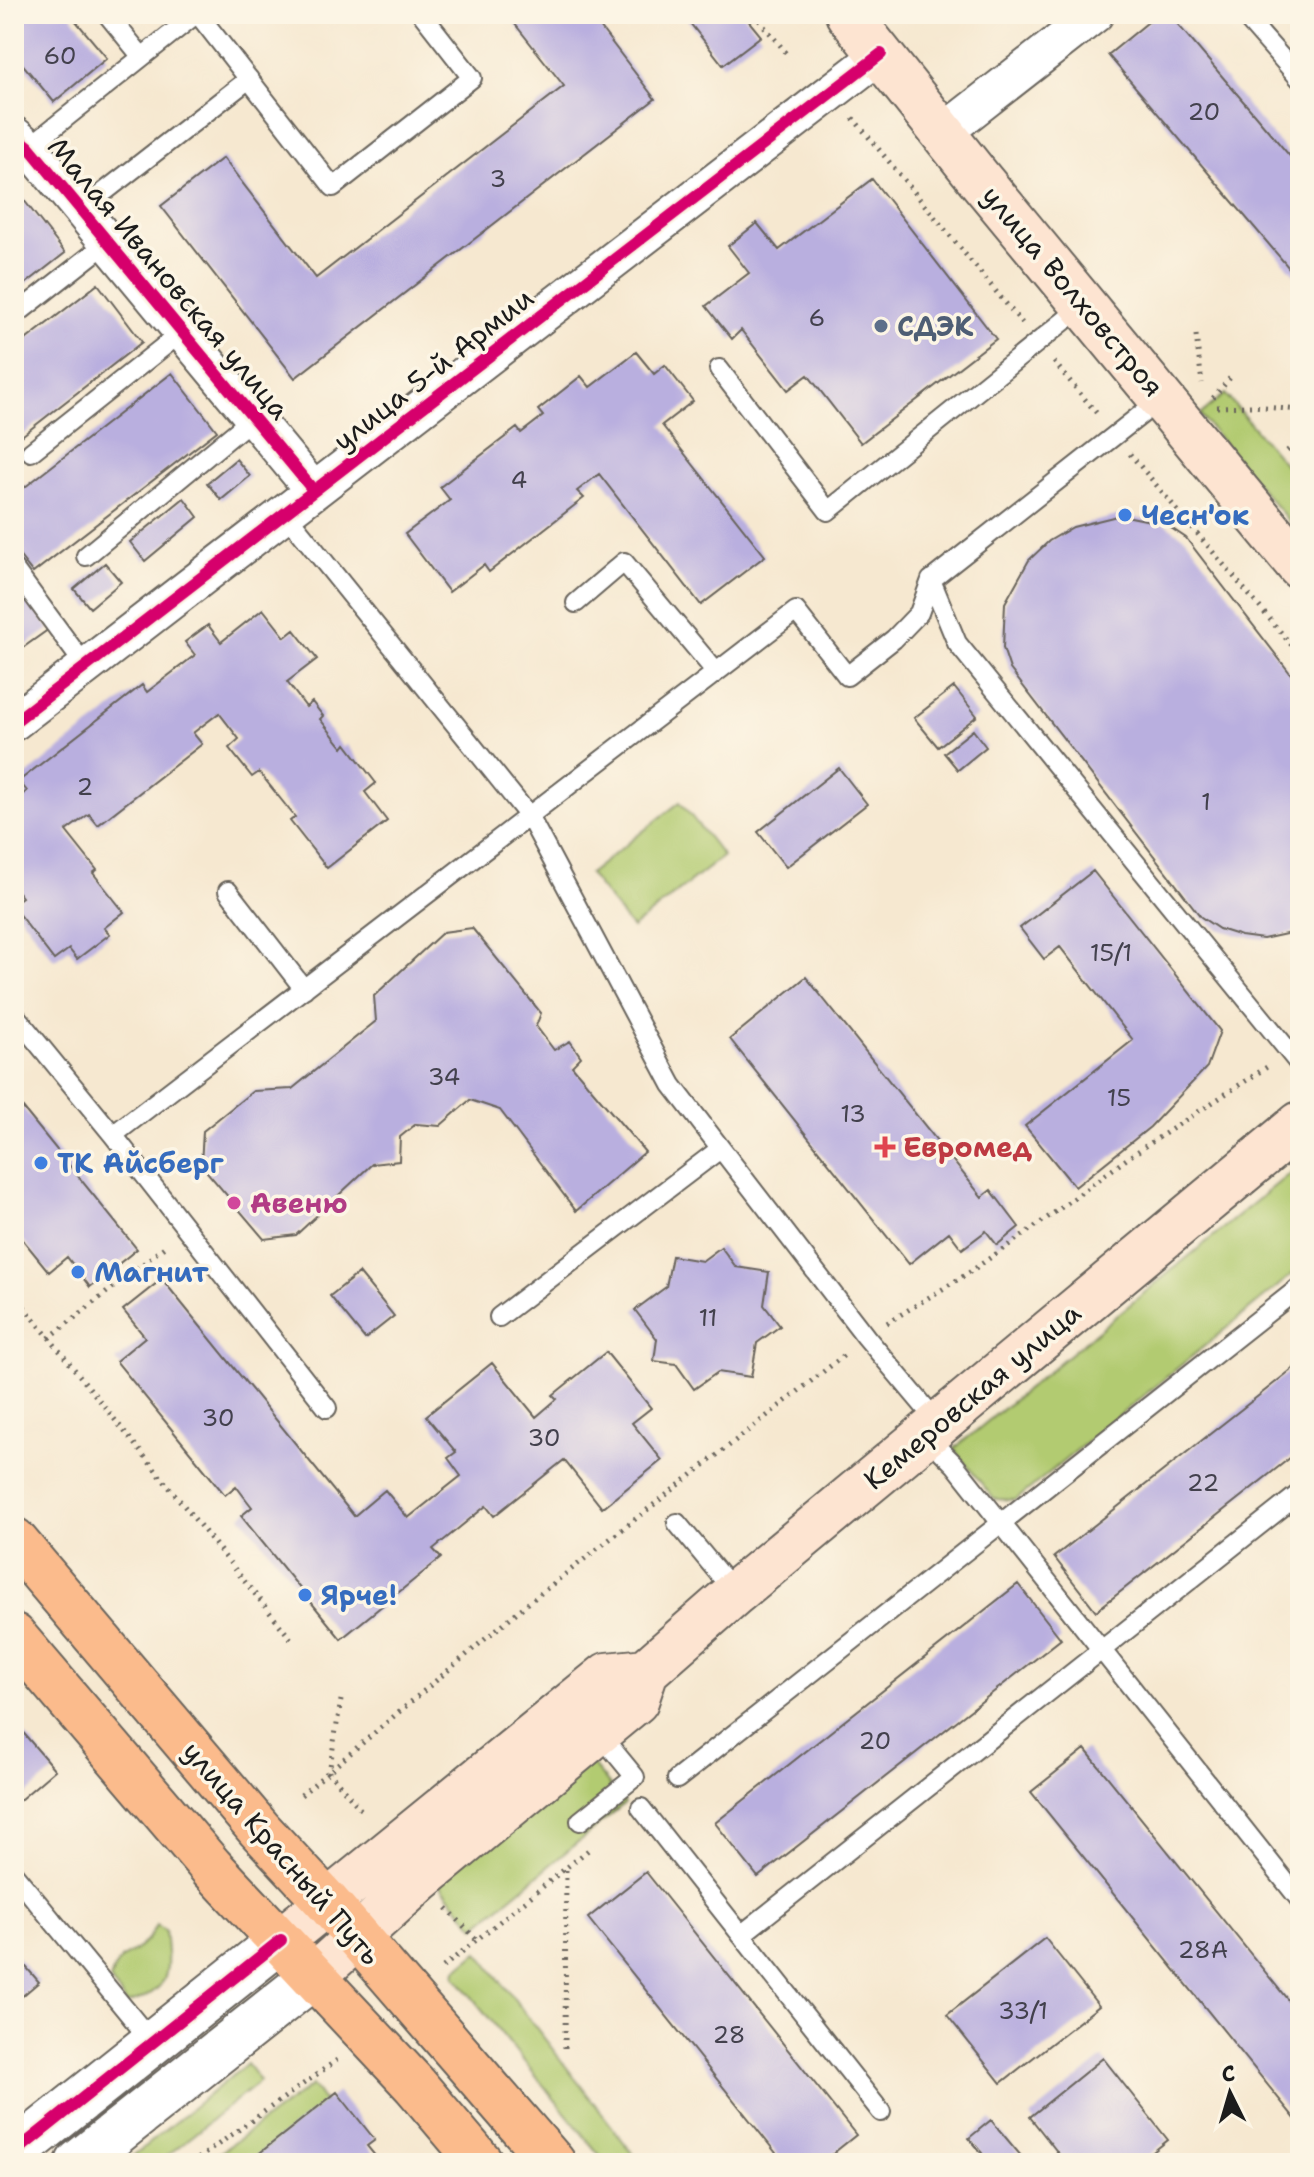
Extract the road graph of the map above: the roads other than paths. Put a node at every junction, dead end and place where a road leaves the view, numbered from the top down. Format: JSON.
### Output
{"nodes":[{"id":1,"x":107,"y":14,"type":"edge"},
{"id":2,"x":197,"y":14,"type":"edge"},
{"id":3,"x":422,"y":14,"type":"edge"},
{"id":4,"x":848,"y":14,"type":"edge"},
{"id":5,"x":1095,"y":14,"type":"edge"},
{"id":6,"x":1243,"y":14,"type":"edge"},
{"id":7,"x":881,"y":54,"type":"junction"},
{"id":8,"x":142,"y":57,"type":"junction"},
{"id":9,"x":249,"y":79,"type":"junction"},
{"id":10,"x":1300,"y":79,"type":"edge"},
{"id":11,"x":944,"y":132,"type":"junction"},
{"id":12,"x":19,"y":147,"type":"edge"},
{"id":13,"x":81,"y":210,"type":"junction"},
{"id":14,"x":108,"y":242,"type":"junction"},
{"id":15,"x":1084,"y":305,"type":"junction"},
{"id":16,"x":14,"y":316,"type":"edge"},
{"id":17,"x":182,"y":332,"type":"junction"},
{"id":18,"x":719,"y":369,"type":"dead end"},
{"id":19,"x":1182,"y":396,"type":"junction"},
{"id":20,"x":253,"y":418,"type":"junction"},
{"id":21,"x":31,"y":452,"type":"dead end"},
{"id":22,"x":314,"y":491,"type":"junction"},
{"id":23,"x":285,"y":513,"type":"junction"},
{"id":24,"x":86,"y":556,"type":"dead end"},
{"id":25,"x":1300,"y":567,"type":"edge"},
{"id":26,"x":14,"y":569,"type":"edge"},
{"id":27,"x":931,"y":580,"type":"junction"},
{"id":28,"x":576,"y":603,"type":"dead end"},
{"id":29,"x":86,"y":667,"type":"junction"},
{"id":30,"x":716,"y":672,"type":"junction"},
{"id":31,"x":14,"y":722,"type":"edge"},
{"id":32,"x":529,"y":816,"type":"junction"},
{"id":33,"x":228,"y":891,"type":"dead end"},
{"id":34,"x":304,"y":989,"type":"junction"},
{"id":35,"x":14,"y":1014,"type":"edge"},
{"id":36,"x":1295,"y":1058,"type":"edge"},
{"id":37,"x":1300,"y":1124,"type":"edge"},
{"id":38,"x":113,"y":1135,"type":"junction"},
{"id":39,"x":720,"y":1149,"type":"junction"},
{"id":40,"x":1300,"y":1287,"type":"edge"},
{"id":41,"x":499,"y":1317,"type":"dead end"},
{"id":42,"x":327,"y":1408,"type":"dead end"},
{"id":43,"x":932,"y":1430,"type":"junction"},
{"id":44,"x":1300,"y":1493,"type":"edge"},
{"id":45,"x":677,"y":1523,"type":"dead end"},
{"id":46,"x":1001,"y":1523,"type":"junction"},
{"id":47,"x":14,"y":1540,"type":"edge"},
{"id":48,"x":735,"y":1593,"type":"junction"},
{"id":49,"x":14,"y":1636,"type":"edge"},
{"id":50,"x":1102,"y":1649,"type":"junction"},
{"id":51,"x":646,"y":1671,"type":"junction"},
{"id":52,"x":598,"y":1732,"type":"junction"},
{"id":53,"x":677,"y":1779,"type":"dead end"},
{"id":54,"x":641,"y":1808,"type":"road end"},
{"id":55,"x":580,"y":1821,"type":"dead end"},
{"id":56,"x":14,"y":1874,"type":"edge"},
{"id":57,"x":1300,"y":1900,"type":"edge"},
{"id":58,"x":327,"y":1902,"type":"junction"},
{"id":59,"x":741,"y":1935,"type":"junction"},
{"id":60,"x":357,"y":1937,"type":"junction"},
{"id":61,"x":281,"y":1940,"type":"junction"},
{"id":62,"x":314,"y":1976,"type":"junction"},
{"id":63,"x":152,"y":2042,"type":"junction"},
{"id":64,"x":881,"y":2112,"type":"dead end"},
{"id":65,"x":14,"y":2153,"type":"edge"},
{"id":66,"x":78,"y":2163,"type":"edge"},
{"id":67,"x":481,"y":2163,"type":"edge"},
{"id":68,"x":553,"y":2163,"type":"edge"}],
"edges":[{"from":1,"to":8,"type":"lane"},
{"from":2,"to":8,"type":"lane"},
{"from":2,"to":9,"type":"lane"},
{"from":3,"to":9,"type":"lane"},
{"from":4,"to":7,"type":"main road","name":"улица Волховстроя"},
{"from":5,"to":11,"type":"street"},
{"from":6,"to":10,"type":"lane"},
{"from":7,"to":11,"type":"main road","name":"улица Волховстроя"},
{"from":7,"to":22,"type":"street","name":"улица 5-й Армии"},
{"from":8,"to":12,"type":"lane"},
{"from":9,"to":13,"type":"lane"},
{"from":11,"to":15,"type":"main road","name":"улица Волховстроя"},
{"from":12,"to":13,"type":"street","name":"Малая Ивановская улица"},
{"from":13,"to":14,"type":"street","name":"Малая Ивановская улица"},
{"from":14,"to":16,"type":"lane"},
{"from":14,"to":17,"type":"street","name":"Малая Ивановская улица"},
{"from":15,"to":18,"type":"lane"},
{"from":15,"to":19,"type":"main road","name":"улица Волховстроя"},
{"from":17,"to":20,"type":"street","name":"Малая Ивановская улица"},
{"from":17,"to":21,"type":"lane"},
{"from":19,"to":25,"type":"main road","name":"улица Волховстроя"},
{"from":19,"to":27,"type":"lane"},
{"from":20,"to":22,"type":"street","name":"Малая Ивановская улица"},
{"from":20,"to":24,"type":"lane"},
{"from":22,"to":23,"type":"street","name":"улица 5-й Армии"},
{"from":23,"to":29,"type":"street","name":"улица 5-й Армии"},
{"from":23,"to":32,"type":"lane"},
{"from":26,"to":29,"type":"lane"},
{"from":27,"to":30,"type":"lane"},
{"from":27,"to":36,"type":"lane"},
{"from":28,"to":30,"type":"lane"},
{"from":29,"to":31,"type":"street","name":"улица 5-й Армии"},
{"from":30,"to":32,"type":"lane"},
{"from":32,"to":34,"type":"lane"},
{"from":32,"to":39,"type":"lane"},
{"from":33,"to":34,"type":"lane"},
{"from":34,"to":38,"type":"lane"},
{"from":35,"to":38,"type":"lane"},
{"from":37,"to":43,"type":"main road","name":"Кемеровская улица"},
{"from":38,"to":42,"type":"lane"},
{"from":39,"to":41,"type":"lane"},
{"from":39,"to":43,"type":"lane"},
{"from":40,"to":46,"type":"lane"},
{"from":43,"to":46,"type":"lane"},
{"from":43,"to":48,"type":"main road","name":"Кемеровская улица"},
{"from":44,"to":50,"type":"lane"},
{"from":45,"to":48,"type":"lane"},
{"from":46,"to":50,"type":"lane"},
{"from":46,"to":53,"type":"lane"},
{"from":47,"to":58,"type":"main road","name":"улица Красный Путь"},
{"from":48,"to":51,"type":"main road","name":"Кемеровская улица"},
{"from":49,"to":61,"type":"main road","name":"улица Красный Путь"},
{"from":50,"to":57,"type":"lane"},
{"from":50,"to":59,"type":"lane"},
{"from":51,"to":52,"type":"main road","name":"Кемеровская улица"},
{"from":51,"to":58,"type":"main road"},
{"from":52,"to":55,"type":"lane"},
{"from":52,"to":60,"type":"main road","name":"Кемеровская улица"},
{"from":54,"to":59,"type":"lane"},
{"from":56,"to":63,"type":"lane"},
{"from":58,"to":60,"type":"main road","name":"улица Красный Путь"},
{"from":58,"to":61,"type":"main road"},
{"from":59,"to":64,"type":"lane"},
{"from":60,"to":62,"type":"main road","name":"Кемеровская улица"},
{"from":60,"to":68,"type":"main road","name":"улица Красный Путь"},
{"from":61,"to":62,"type":"main road","name":"улица Красный Путь"},
{"from":61,"to":63,"type":"street"},
{"from":62,"to":66,"type":"street","name":"Кемеровская улица"},
{"from":62,"to":67,"type":"main road","name":"улица Красный Путь"},
{"from":63,"to":65,"type":"street"}]}
